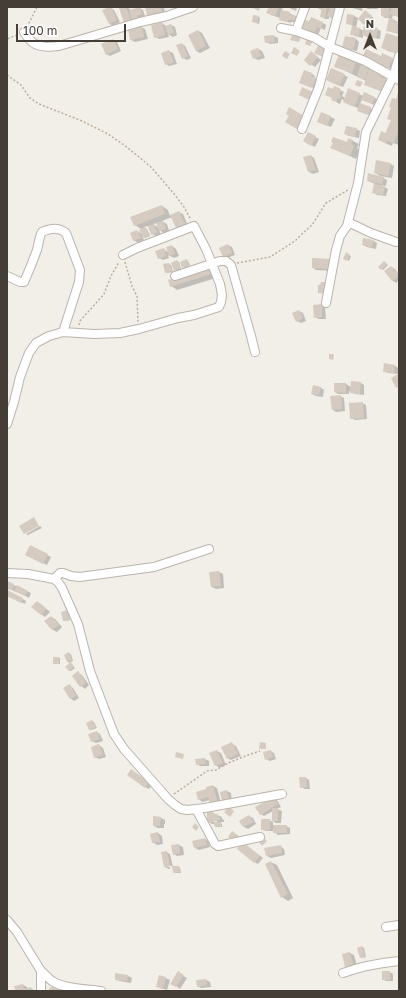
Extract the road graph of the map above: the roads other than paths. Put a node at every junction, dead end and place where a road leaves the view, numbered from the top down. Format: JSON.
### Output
{"nodes":[{"id":1,"x":193,"y":7,"type":"edge"},
{"id":2,"x":305,"y":7,"type":"edge"},
{"id":3,"x":340,"y":7,"type":"edge"},
{"id":4,"x":281,"y":28,"type":"dead end"},
{"id":5,"x":296,"y":31,"type":"junction"},
{"id":6,"x":24,"y":32,"type":"dead end"},
{"id":7,"x":330,"y":47,"type":"junction"},
{"id":8,"x":399,"y":56,"type":"edge"},
{"id":9,"x":396,"y":79,"type":"edge"},
{"id":10,"x":302,"y":129,"type":"dead end"},
{"id":11,"x":348,"y":222,"type":"junction"},
{"id":12,"x":396,"y":242,"type":"dead end"},
{"id":13,"x":123,"y":255,"type":"road end"},
{"id":14,"x":212,"y":264,"type":"junction"},
{"id":15,"x":7,"y":276,"type":"edge"},
{"id":16,"x":175,"y":276,"type":"dead end"},
{"id":17,"x":326,"y":303,"type":"dead end"},
{"id":18,"x":63,"y":332,"type":"junction"},
{"id":19,"x":255,"y":352,"type":"dead end"},
{"id":20,"x":7,"y":424,"type":"edge"},
{"id":21,"x":209,"y":549,"type":"dead end"},
{"id":22,"x":7,"y":573,"type":"edge"},
{"id":23,"x":54,"y":579,"type":"junction"},
{"id":24,"x":282,"y":794,"type":"dead end"},
{"id":25,"x":196,"y":809,"type":"junction"},
{"id":26,"x":260,"y":837,"type":"dead end"},
{"id":27,"x":7,"y":920,"type":"edge"},
{"id":28,"x":399,"y":925,"type":"edge"},
{"id":29,"x":386,"y":927,"type":"dead end"},
{"id":30,"x":399,"y":961,"type":"edge"},
{"id":31,"x":41,"y":970,"type":"junction"},
{"id":32,"x":343,"y":973,"type":"dead end"},
{"id":33,"x":41,"y":991,"type":"edge"},
{"id":34,"x":102,"y":991,"type":"edge"}],
"edges":[{"from":1,"to":6,"type":"street"},
{"from":2,"to":5,"type":"street"},
{"from":3,"to":7,"type":"street"},
{"from":4,"to":5,"type":"street"},
{"from":5,"to":7,"type":"street"},
{"from":7,"to":9,"type":"street"},
{"from":7,"to":10,"type":"street"},
{"from":8,"to":9,"type":"street"},
{"from":9,"to":11,"type":"street"},
{"from":11,"to":12,"type":"street"},
{"from":11,"to":17,"type":"street"},
{"from":13,"to":14,"type":"street"},
{"from":14,"to":16,"type":"street"},
{"from":14,"to":18,"type":"street"},
{"from":14,"to":19,"type":"street"},
{"from":15,"to":18,"type":"street"},
{"from":18,"to":20,"type":"street"},
{"from":21,"to":23,"type":"street"},
{"from":22,"to":23,"type":"street"},
{"from":23,"to":25,"type":"street"},
{"from":24,"to":25,"type":"street"},
{"from":25,"to":26,"type":"street"},
{"from":27,"to":31,"type":"street"},
{"from":28,"to":29,"type":"street"},
{"from":30,"to":32,"type":"street"},
{"from":31,"to":33,"type":"street"},
{"from":31,"to":34,"type":"street"}]}
